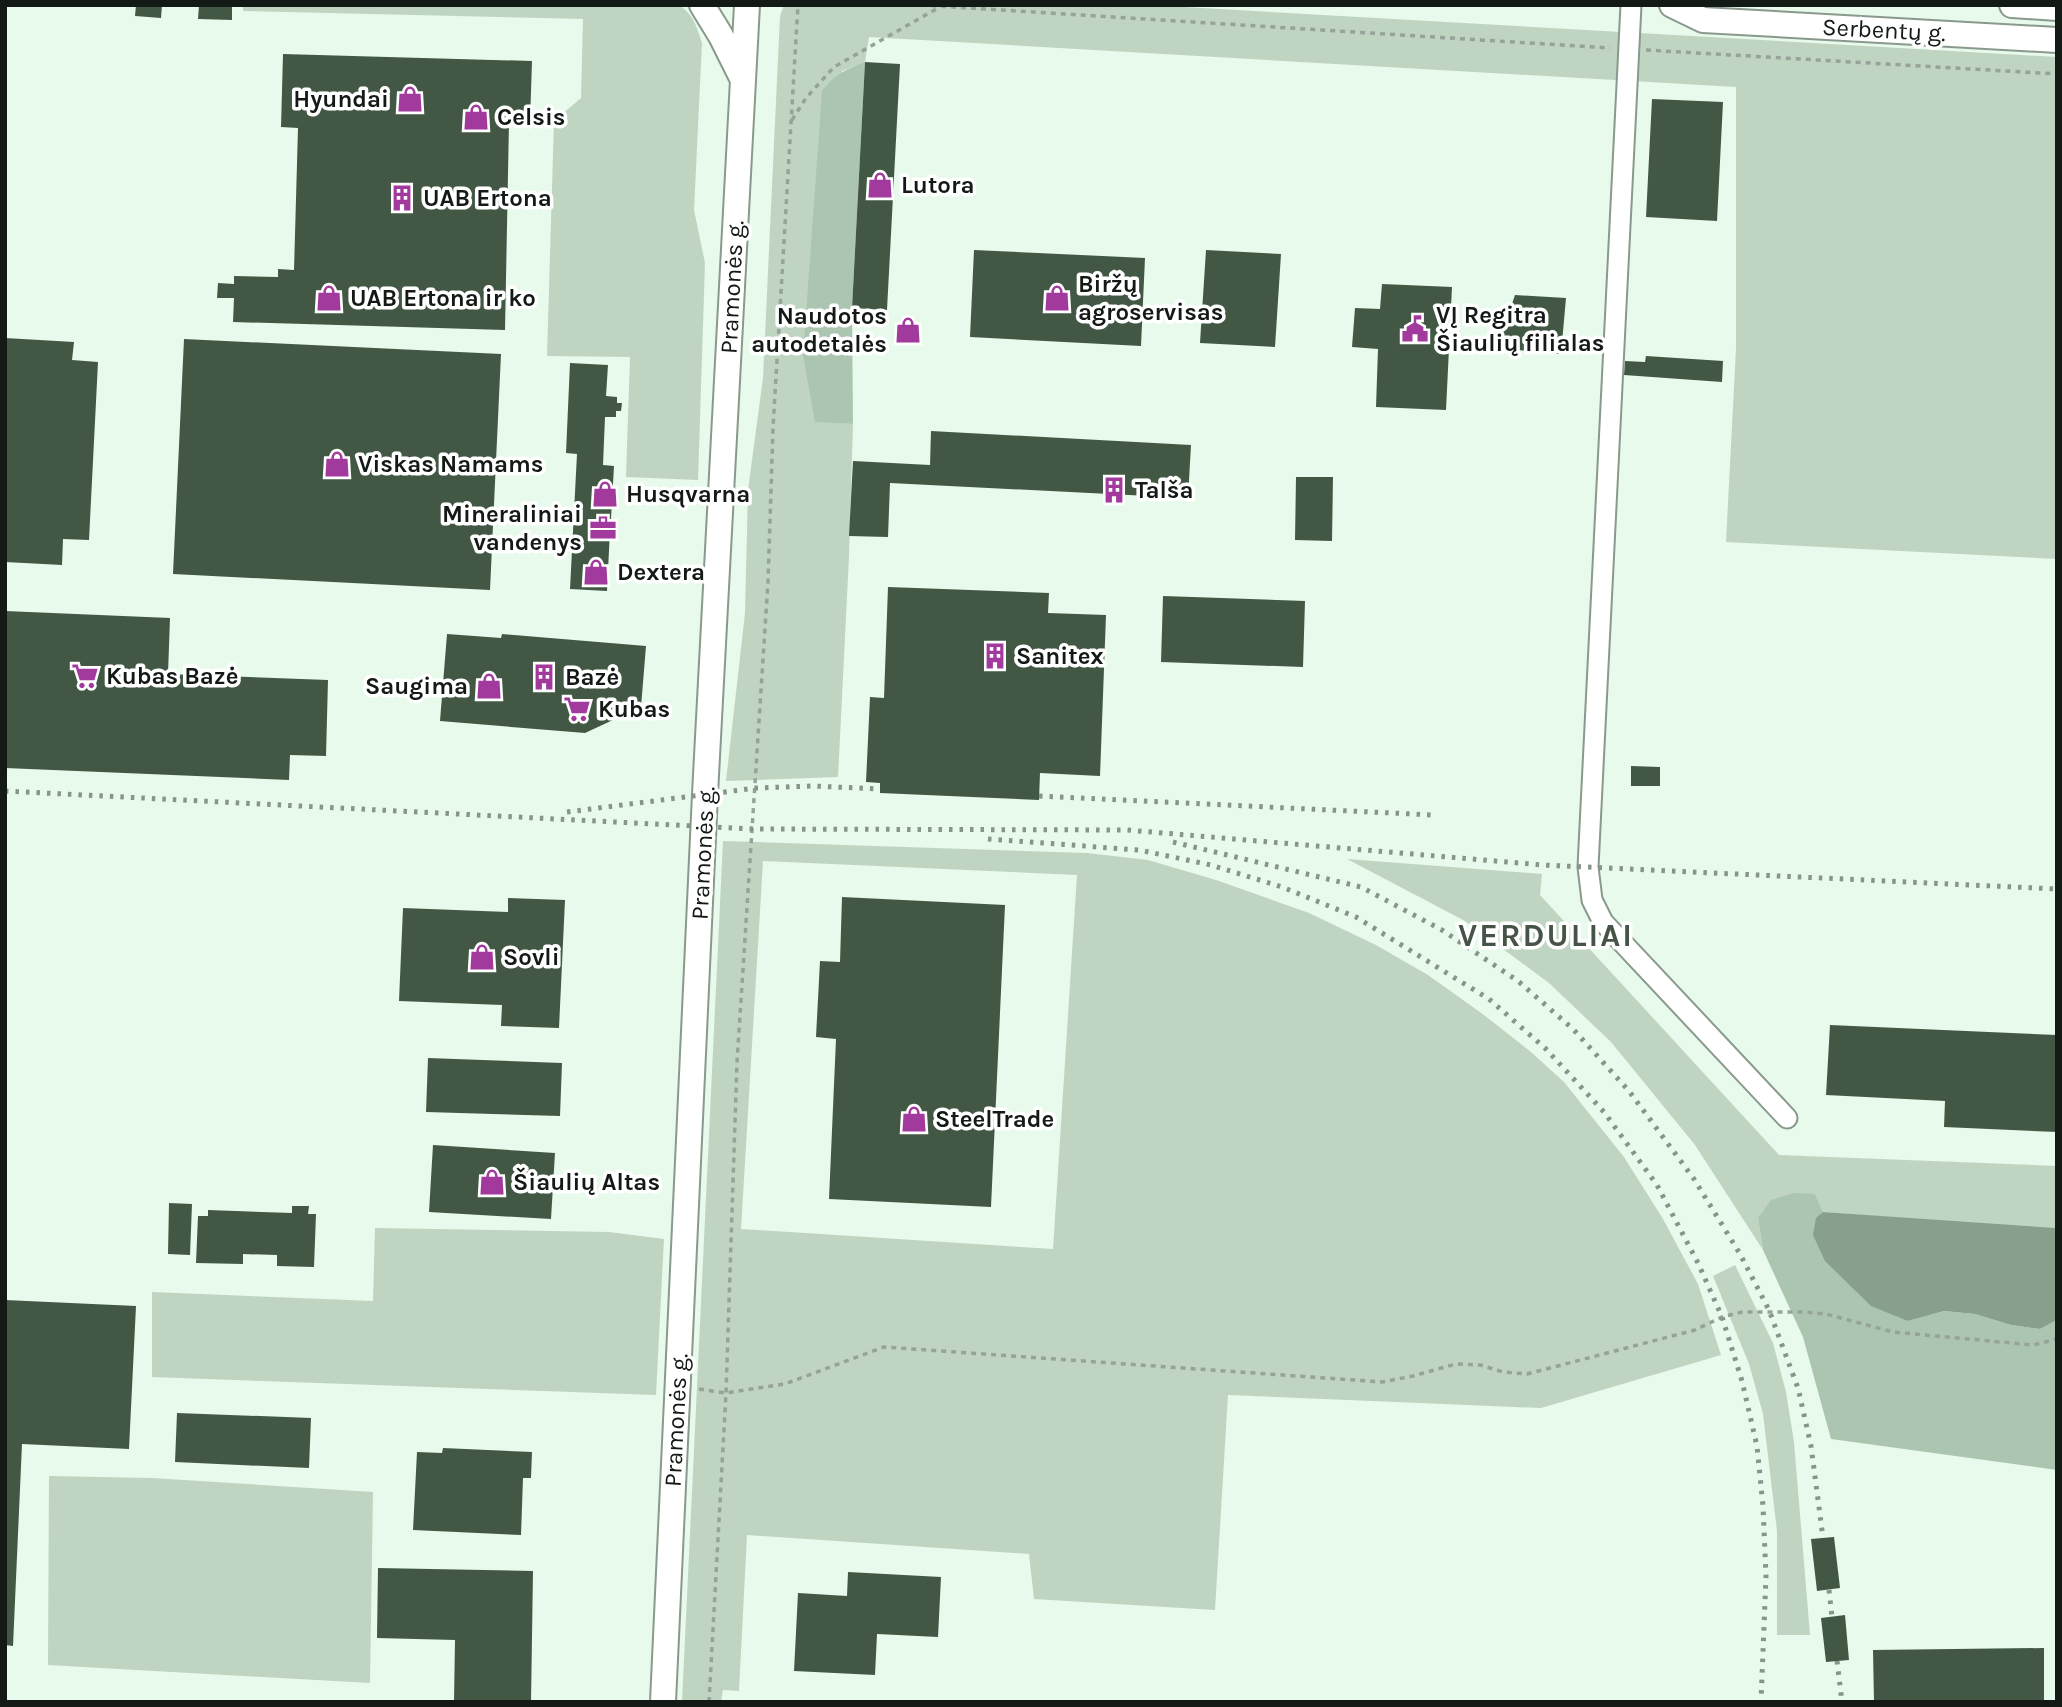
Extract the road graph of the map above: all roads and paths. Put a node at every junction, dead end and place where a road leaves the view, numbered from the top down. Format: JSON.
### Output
{"nodes":[{"id":1,"x":702,"y":5,"type":"edge"},
{"id":2,"x":747,"y":5,"type":"edge"},
{"id":3,"x":798,"y":5,"type":"edge"},
{"id":4,"x":921,"y":5,"type":"edge"},
{"id":5,"x":1632,"y":5,"type":"edge"},
{"id":6,"x":1672,"y":5,"type":"edge"},
{"id":7,"x":2012,"y":5,"type":"edge"},
{"id":8,"x":941,"y":6,"type":"edge"},
{"id":9,"x":2057,"y":8,"type":"edge"},
{"id":10,"x":2057,"y":40,"type":"edge"},
{"id":11,"x":1629,"y":49,"type":"junction"},
{"id":12,"x":2057,"y":74,"type":"edge"},
{"id":13,"x":743,"y":79,"type":"junction"},
{"id":14,"x":790,"y":122,"type":"junction"},
{"id":15,"x":1787,"y":1118,"type":"dead end"},
{"id":16,"x":2057,"y":1339,"type":"edge"},
{"id":17,"x":678,"y":1385,"type":"junction"},
{"id":18,"x":726,"y":1393,"type":"junction"},
{"id":19,"x":663,"y":1702,"type":"edge"},
{"id":20,"x":709,"y":1702,"type":"edge"}],
"edges":[{"from":1,"to":13,"type":"main road"},
{"from":2,"to":13,"type":"main road","name":"Pramonės g."},
{"from":3,"to":14,"type":"path"},
{"from":4,"to":8,"type":"path"},
{"from":5,"to":11,"type":"street"},
{"from":6,"to":10,"type":"main road","name":"Serbentų g."},
{"from":7,"to":9,"type":"main road"},
{"from":8,"to":11,"type":"path"},
{"from":8,"to":14,"type":"path"},
{"from":11,"to":12,"type":"path"},
{"from":11,"to":15,"type":"street"},
{"from":13,"to":17,"type":"main road","name":"Pramonės g."},
{"from":14,"to":18,"type":"path"},
{"from":16,"to":18,"type":"path"},
{"from":17,"to":18,"type":"path"},
{"from":17,"to":19,"type":"main road","name":"Pramonės g."},
{"from":18,"to":20,"type":"path"}]}
